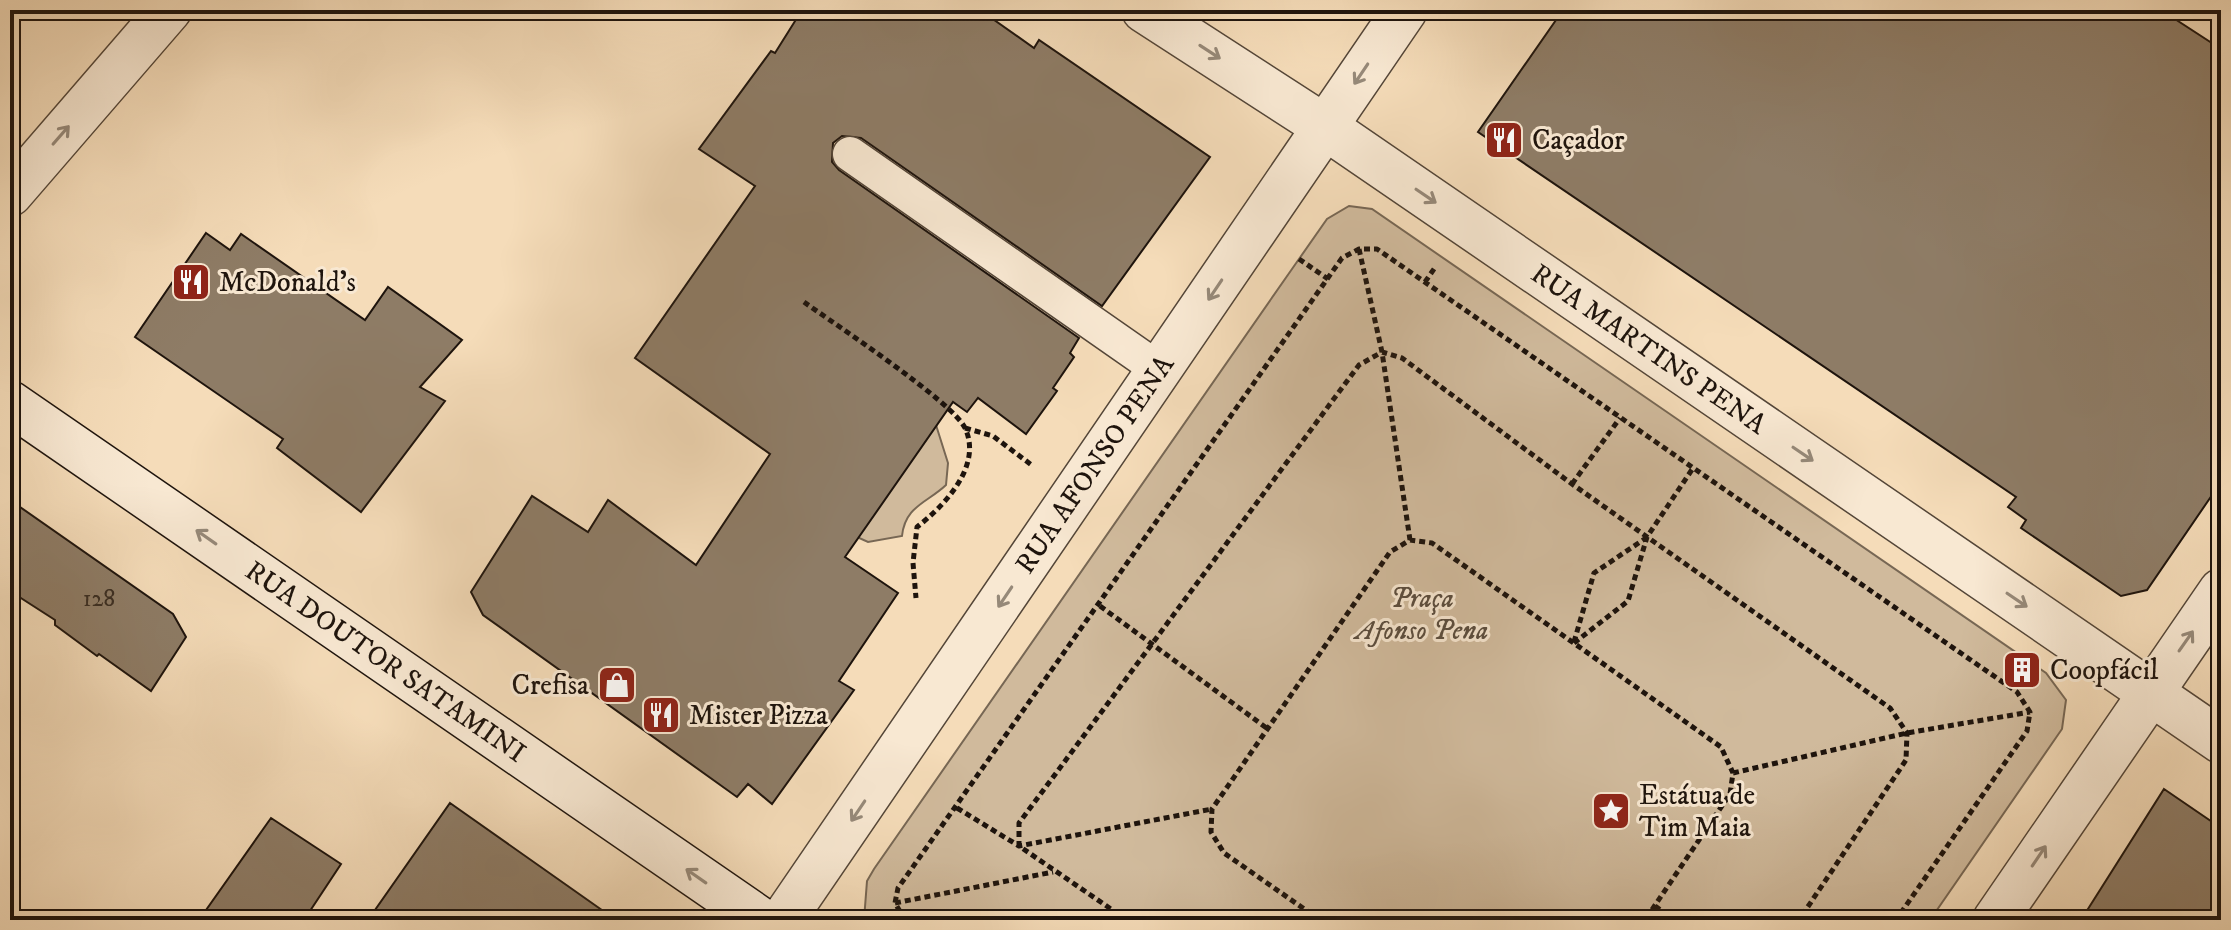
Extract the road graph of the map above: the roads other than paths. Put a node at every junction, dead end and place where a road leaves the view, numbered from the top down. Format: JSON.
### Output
{"nodes":[{"id":1,"x":169,"y":10,"type":"edge"},
{"id":2,"x":1144,"y":10,"type":"edge"},
{"id":3,"x":1405,"y":10,"type":"edge"},
{"id":4,"x":1325,"y":127,"type":"junction"},
{"id":5,"x":850,"y":154,"type":"dead end"},
{"id":6,"x":10,"y":194,"type":"edge"},
{"id":7,"x":1161,"y":371,"type":"junction"},
{"id":8,"x":10,"y":403,"type":"edge"},
{"id":9,"x":2221,"y":591,"type":"edge"},
{"id":10,"x":2151,"y":692,"type":"junction"},
{"id":11,"x":2221,"y":741,"type":"edge"},
{"id":12,"x":761,"y":920,"type":"edge"},
{"id":13,"x":783,"y":920,"type":"edge"},
{"id":14,"x":1995,"y":920,"type":"edge"}],
"edges":[{"from":6,"to":1,"type":"street","one_way":true},
{"from":2,"to":4,"type":"street","name":"RUA MARTINS PENA","one_way":true},
{"from":3,"to":4,"type":"street","name":"RUA AFONSO PENA","one_way":true},
{"from":4,"to":7,"type":"street","name":"RUA AFONSO PENA","one_way":true},
{"from":4,"to":10,"type":"street","name":"RUA MARTINS PENA","one_way":true},
{"from":5,"to":7,"type":"lane"},
{"from":7,"to":13,"type":"street","name":"RUA AFONSO PENA","one_way":true},
{"from":12,"to":8,"type":"street","name":"RUA DOUTOR SATAMINI","one_way":true},
{"from":10,"to":9,"type":"street","one_way":true},
{"from":10,"to":11,"type":"street","name":"RUA MARTINS PENA"},
{"from":14,"to":10,"type":"street","one_way":true}]}
